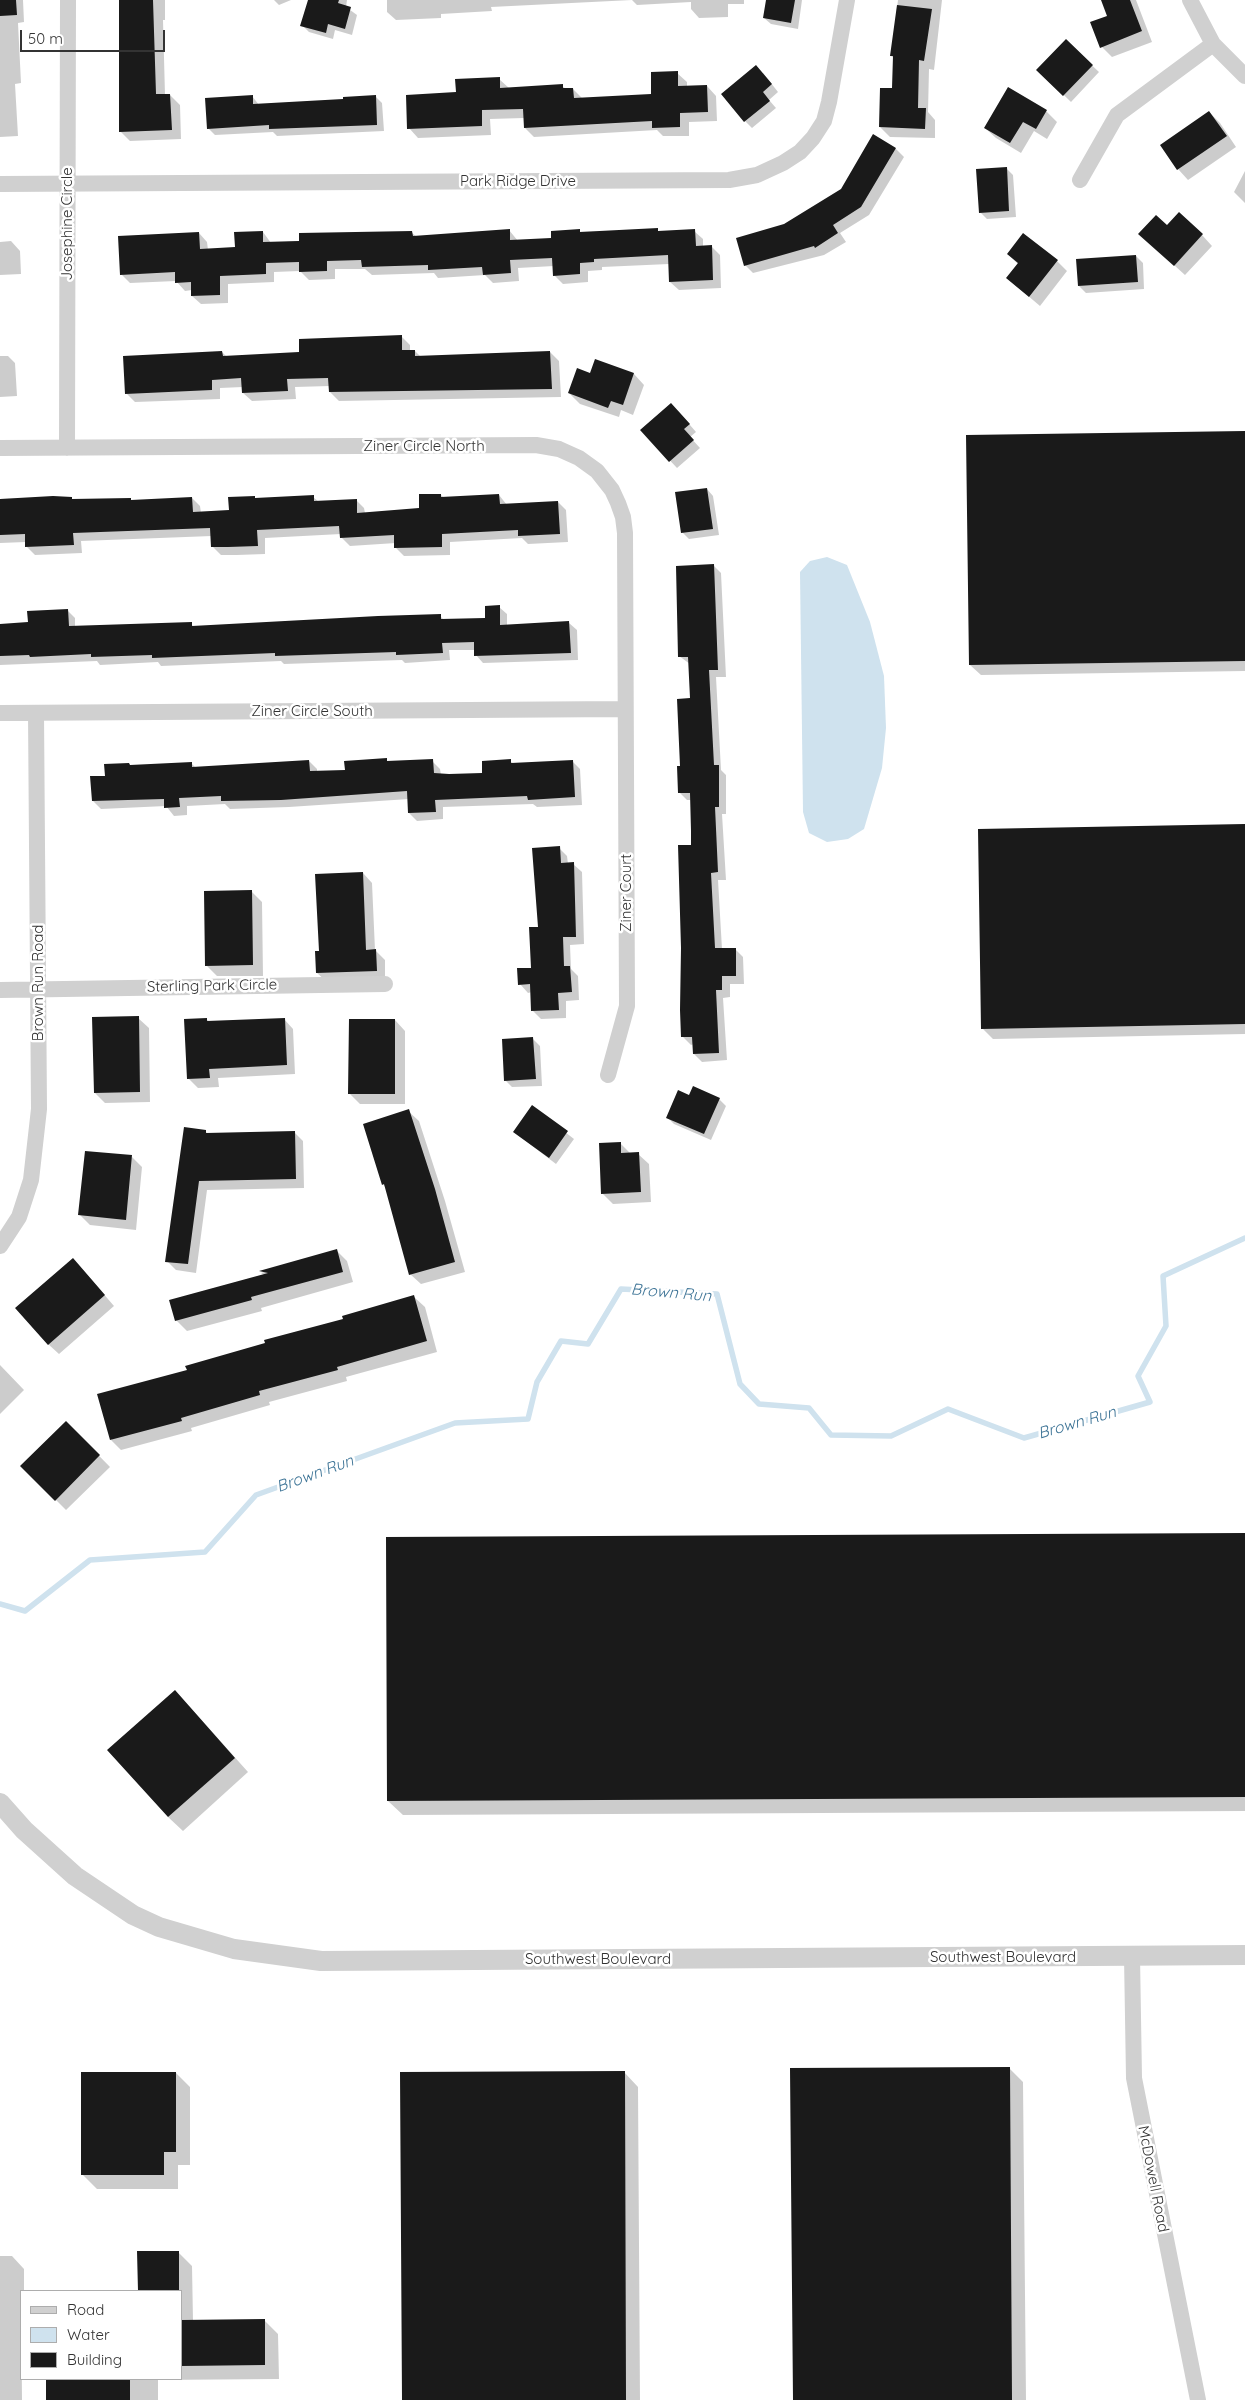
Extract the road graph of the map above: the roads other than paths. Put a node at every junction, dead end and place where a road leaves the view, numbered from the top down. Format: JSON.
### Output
{"nodes":[{"id":1,"x":68,"y":0,"type":"edge"},
{"id":2,"x":847,"y":0,"type":"edge"},
{"id":3,"x":1190,"y":0,"type":"edge"},
{"id":4,"x":1213,"y":44,"type":"junction"},
{"id":5,"x":1245,"y":76,"type":"edge"},
{"id":6,"x":1080,"y":180,"type":"dead end"},
{"id":7,"x":66,"y":183,"type":"junction"},
{"id":8,"x":0,"y":184,"type":"edge"},
{"id":9,"x":0,"y":448,"type":"edge"},
{"id":10,"x":67,"y":448,"type":"junction"},
{"id":11,"x":625,"y":709,"type":"junction"},
{"id":12,"x":0,"y":713,"type":"edge"},
{"id":13,"x":36,"y":713,"type":"junction"},
{"id":14,"x":385,"y":984,"type":"dead end"},
{"id":15,"x":38,"y":989,"type":"junction"},
{"id":16,"x":0,"y":990,"type":"edge"},
{"id":17,"x":608,"y":1075,"type":"dead end"},
{"id":18,"x":0,"y":1246,"type":"edge"},
{"id":19,"x":0,"y":1804,"type":"edge"},
{"id":20,"x":1245,"y":1955,"type":"edge"},
{"id":21,"x":1132,"y":1956,"type":"junction"},
{"id":22,"x":1198,"y":2400,"type":"edge"}],
"edges":[{"from":1,"to":7,"type":"street","name":"Josephine Circle"},
{"from":2,"to":7,"type":"street","name":"Park Ridge Drive"},
{"from":3,"to":4,"type":"street"},
{"from":4,"to":5,"type":"street"},
{"from":4,"to":6,"type":"street"},
{"from":7,"to":8,"type":"street","name":"Park Ridge Drive"},
{"from":7,"to":10,"type":"street","name":"Josephine Circle"},
{"from":9,"to":10,"type":"street","name":"Ziner Circle North"},
{"from":10,"to":11,"type":"street","name":"Ziner Circle North"},
{"from":11,"to":13,"type":"street","name":"Ziner Circle South"},
{"from":11,"to":17,"type":"street","name":"Ziner Court"},
{"from":12,"to":13,"type":"street","name":"Ziner Circle South"},
{"from":13,"to":15,"type":"street","name":"Brown Run Road"},
{"from":14,"to":15,"type":"street","name":"Sterling Park Circle"},
{"from":15,"to":16,"type":"street","name":"Sterling Park Circle"},
{"from":15,"to":18,"type":"street","name":"Brown Run Road"},
{"from":19,"to":21,"type":"street","name":"Southwest Boulevard"},
{"from":20,"to":21,"type":"street","name":"Southwest Boulevard"},
{"from":21,"to":22,"type":"street","name":"McDowell Road"}]}
